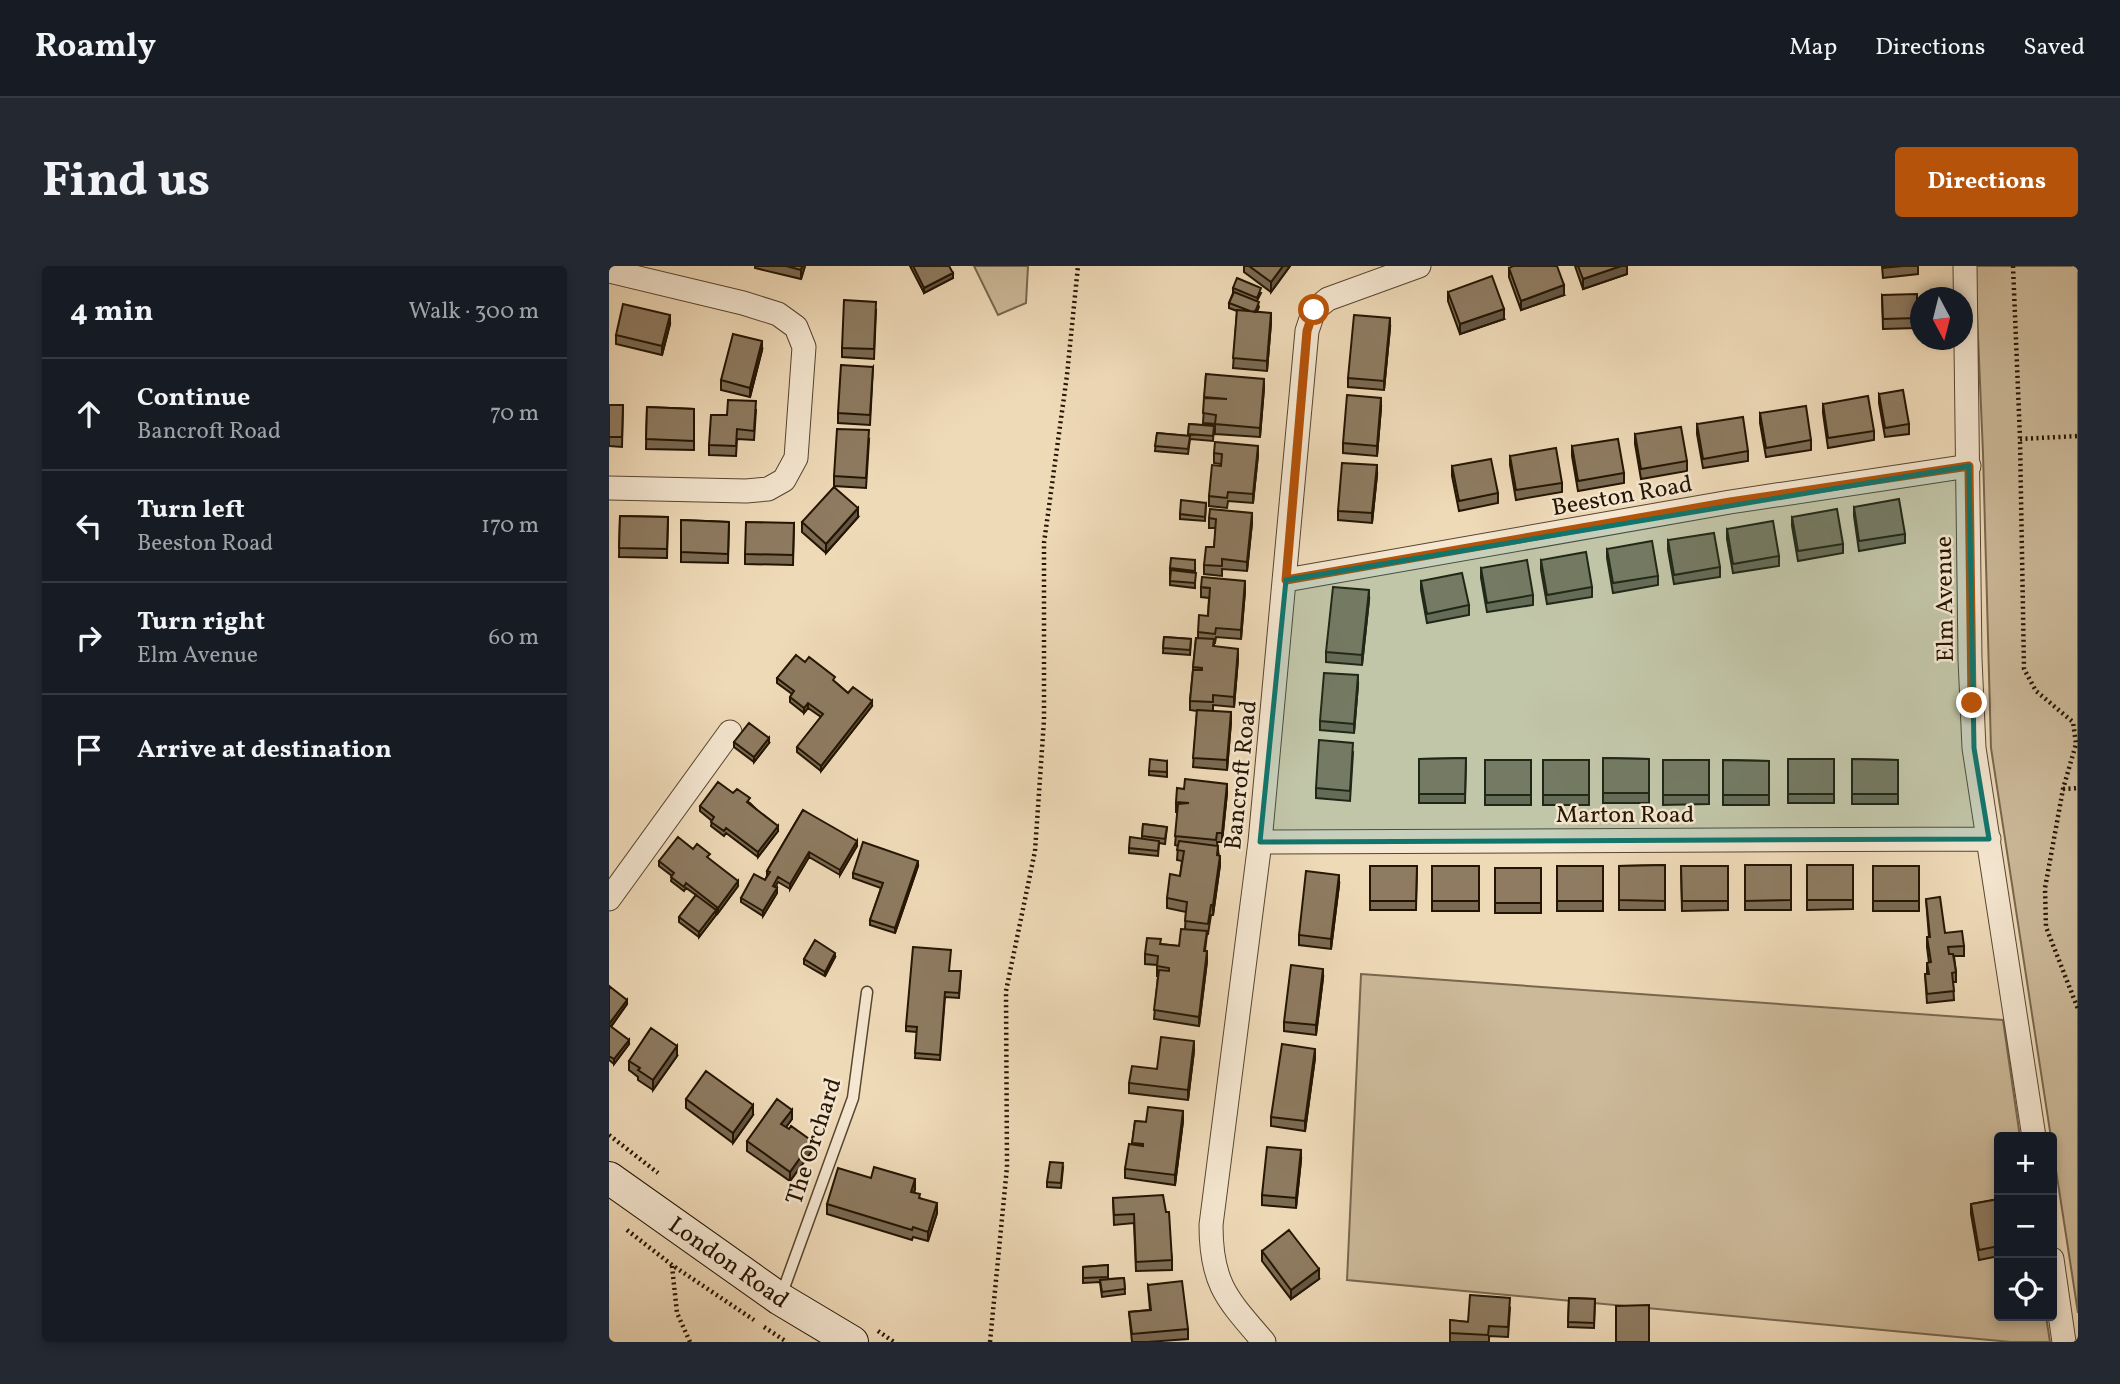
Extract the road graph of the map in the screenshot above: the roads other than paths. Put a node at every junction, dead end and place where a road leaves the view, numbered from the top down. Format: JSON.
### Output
{"nodes":[{"id":1,"x":1419,"y":266,"type":"edge"},
{"id":2,"x":1965,"y":266,"type":"edge"},
{"id":3,"x":609,"y":271,"type":"edge"},
{"id":4,"x":1969,"y":466,"type":"junction"},
{"id":5,"x":609,"y":488,"type":"edge"},
{"id":6,"x":1286,"y":580,"type":"junction"},
{"id":7,"x":730,"y":732,"type":"dead end"},
{"id":8,"x":1989,"y":839,"type":"junction"},
{"id":9,"x":1260,"y":842,"type":"junction"},
{"id":10,"x":609,"y":899,"type":"edge"},
{"id":11,"x":867,"y":992,"type":"dead end"},
{"id":12,"x":2033,"y":1132,"type":"edge"},
{"id":13,"x":609,"y":1178,"type":"edge"},
{"id":14,"x":2057,"y":1294,"type":"edge"},
{"id":15,"x":780,"y":1299,"type":"junction"},
{"id":16,"x":852,"y":1342,"type":"edge"},
{"id":17,"x":1264,"y":1342,"type":"edge"},
{"id":18,"x":2064,"y":1342,"type":"edge"}],
"edges":[{"from":1,"to":6,"type":"street","name":"Bancroft Road"},
{"from":2,"to":4,"type":"street","name":"Elm Avenue"},
{"from":3,"to":5,"type":"street"},
{"from":4,"to":6,"type":"street","name":"Beeston Road"},
{"from":4,"to":8,"type":"street","name":"Elm Avenue"},
{"from":6,"to":9,"type":"street","name":"Bancroft Road"},
{"from":7,"to":10,"type":"street"},
{"from":8,"to":9,"type":"street","name":"Marton Road"},
{"from":8,"to":12,"type":"street","name":"Elm Avenue"},
{"from":9,"to":17,"type":"street","name":"Bancroft Road"},
{"from":11,"to":15,"type":"lane","name":"The Orchard"},
{"from":13,"to":15,"type":"main road","name":"London Road"},
{"from":14,"to":18,"type":"street"},
{"from":15,"to":16,"type":"main road","name":"London Road"}]}
